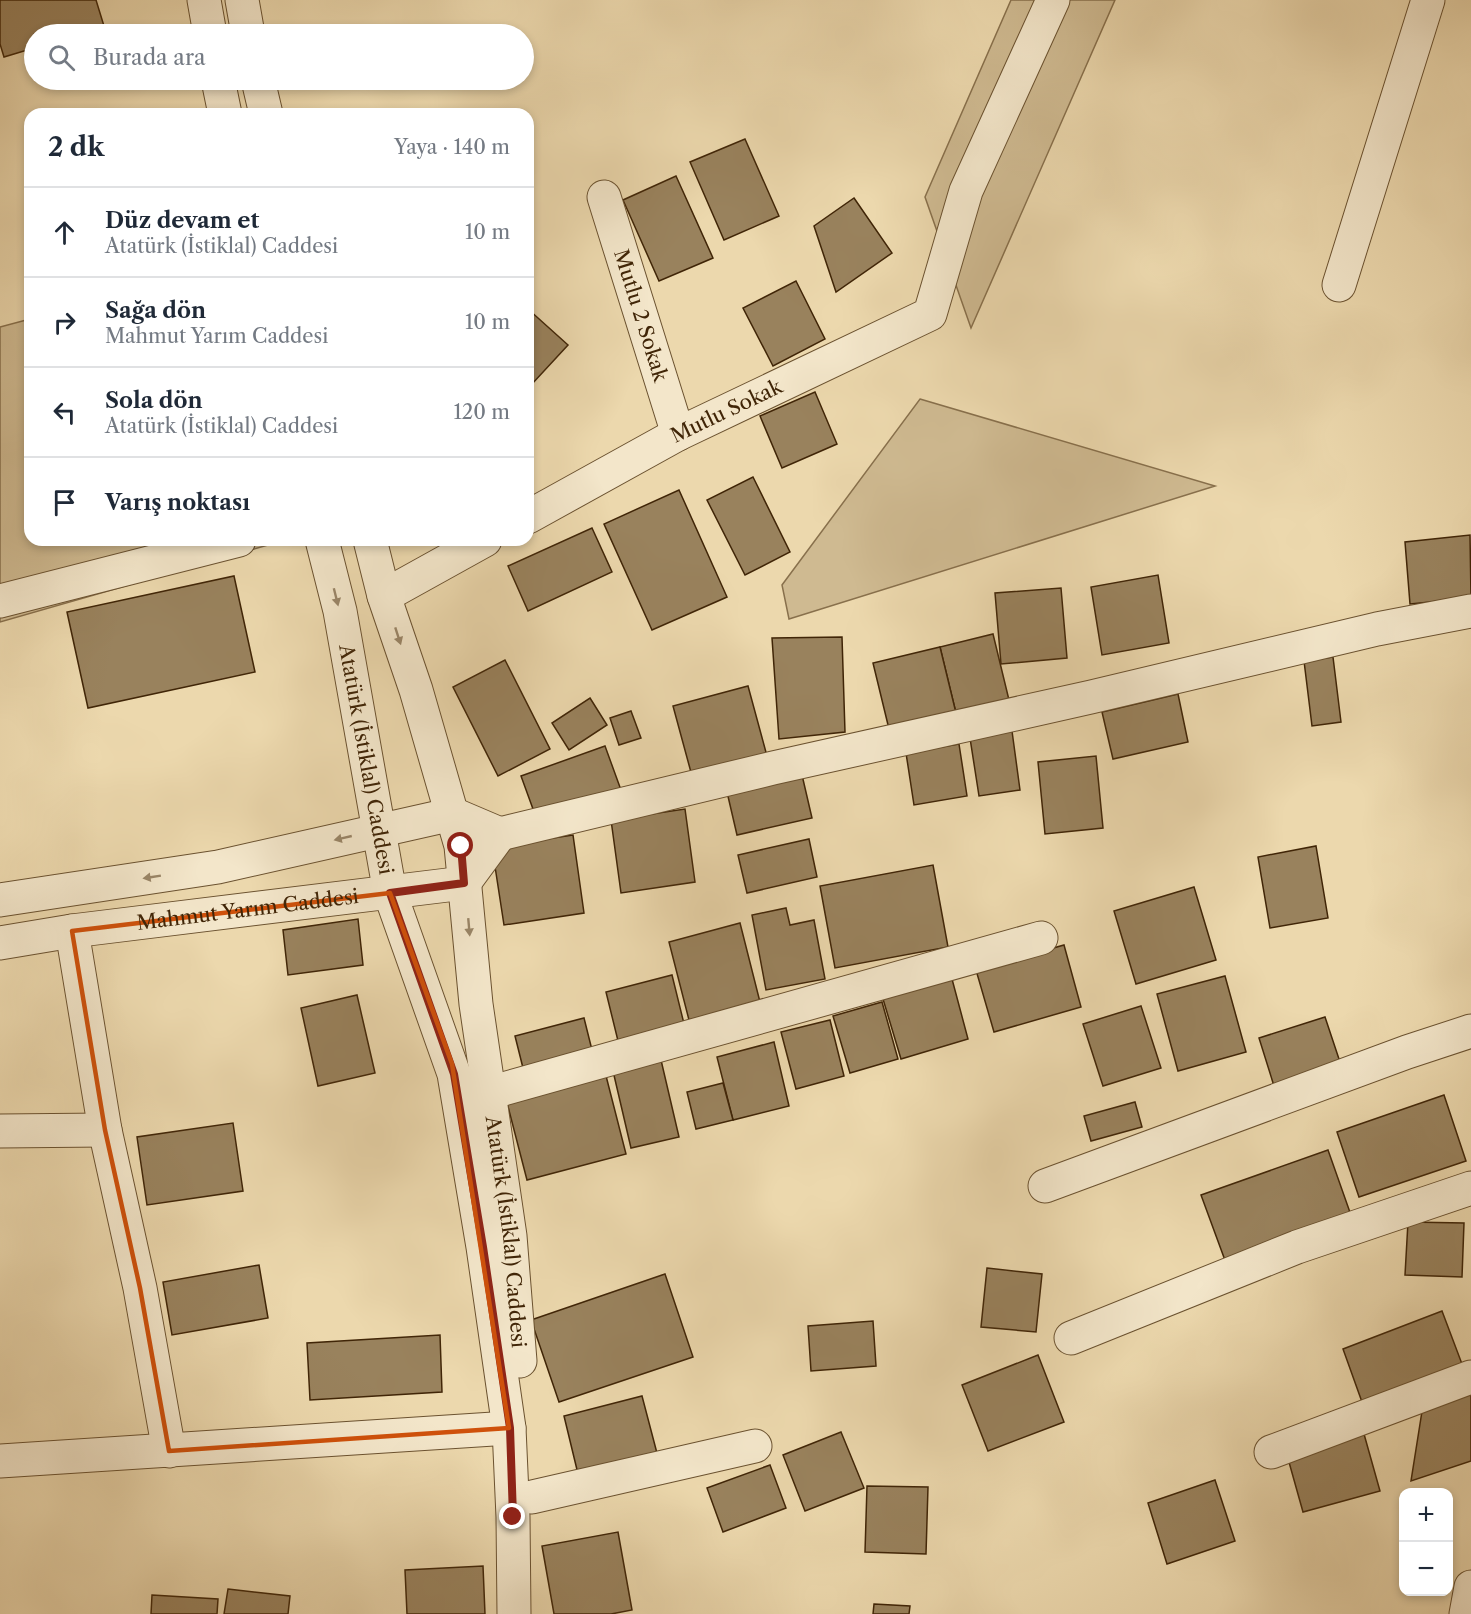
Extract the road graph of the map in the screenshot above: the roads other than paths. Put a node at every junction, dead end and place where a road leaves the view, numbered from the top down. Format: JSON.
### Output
{"nodes":[{"id":1,"x":204,"y":0,"type":"edge"},
{"id":2,"x":242,"y":0,"type":"edge"},
{"id":3,"x":1053,"y":0,"type":"edge"},
{"id":4,"x":1428,"y":0,"type":"edge"},
{"id":5,"x":208,"y":24,"type":"edge"},
{"id":6,"x":246,"y":24,"type":"edge"},
{"id":7,"x":220,"y":90,"type":"edge"},
{"id":8,"x":260,"y":90,"type":"edge"},
{"id":9,"x":224,"y":108,"type":"edge"},
{"id":10,"x":265,"y":108,"type":"edge"},
{"id":11,"x":604,"y":197,"type":"dead end"},
{"id":12,"x":1339,"y":285,"type":"dead end"},
{"id":13,"x":678,"y":434,"type":"junction"},
{"id":14,"x":534,"y":514,"type":"edge"},
{"id":15,"x":215,"y":546,"type":"edge"},
{"id":16,"x":324,"y":546,"type":"edge"},
{"id":17,"x":372,"y":546,"type":"edge"},
{"id":18,"x":474,"y":546,"type":"edge"},
{"id":19,"x":384,"y":596,"type":"junction"},
{"id":20,"x":0,"y":601,"type":"edge"},
{"id":21,"x":1471,"y":611,"type":"edge"},
{"id":22,"x":453,"y":814,"type":"junction"},
{"id":23,"x":378,"y":830,"type":"junction"},
{"id":24,"x":500,"y":834,"type":"junction"},
{"id":25,"x":464,"y":883,"type":"junction"},
{"id":26,"x":390,"y":893,"type":"junction"},
{"id":27,"x":0,"y":900,"type":"edge"},
{"id":28,"x":72,"y":931,"type":"junction"},
{"id":29,"x":1041,"y":938,"type":"dead end"},
{"id":30,"x":0,"y":943,"type":"edge"},
{"id":31,"x":1471,"y":1031,"type":"edge"},
{"id":32,"x":489,"y":1093,"type":"junction"},
{"id":33,"x":105,"y":1130,"type":"junction"},
{"id":34,"x":0,"y":1131,"type":"edge"},
{"id":35,"x":1045,"y":1186,"type":"dead end"},
{"id":36,"x":1471,"y":1188,"type":"edge"},
{"id":37,"x":1071,"y":1338,"type":"dead end"},
{"id":38,"x":1471,"y":1377,"type":"edge"},
{"id":39,"x":510,"y":1428,"type":"junction"},
{"id":40,"x":755,"y":1446,"type":"dead end"},
{"id":41,"x":169,"y":1450,"type":"junction"},
{"id":42,"x":1271,"y":1452,"type":"dead end"},
{"id":43,"x":0,"y":1461,"type":"edge"},
{"id":44,"x":532,"y":1497,"type":"junction"},
{"id":45,"x":1471,"y":1587,"type":"edge"},
{"id":46,"x":514,"y":1614,"type":"edge"},
{"id":47,"x":529,"y":1614,"type":"edge"},
{"id":48,"x":1466,"y":1614,"type":"edge"}],
"edges":[{"from":1,"to":5,"type":"street"},
{"from":2,"to":6,"type":"street"},
{"from":3,"to":13,"type":"street","name":"Mutlu Sokak"},
{"from":4,"to":12,"type":"street"},
{"from":7,"to":9,"type":"street"},
{"from":8,"to":10,"type":"street"},
{"from":11,"to":13,"type":"street","name":"Mutlu 2 Sokak"},
{"from":13,"to":14,"type":"street","name":"Mutlu Sokak"},
{"from":15,"to":20,"type":"street"},
{"from":16,"to":23,"type":"street","name":"Atatürk (İstiklal) Caddesi","one_way":true},
{"from":17,"to":19,"type":"street","name":"Atatürk (İstiklal) Caddesi"},
{"from":18,"to":19,"type":"street"},
{"from":19,"to":22,"type":"street","name":"Atatürk (İstiklal) Caddesi","one_way":true},
{"from":21,"to":24,"type":"street"},
{"from":22,"to":23,"type":"street"},
{"from":22,"to":24,"type":"street"},
{"from":22,"to":25,"type":"street","name":"Atatürk (İstiklal) Caddesi"},
{"from":23,"to":26,"type":"street","name":"Atatürk (İstiklal) Caddesi"},
{"from":23,"to":27,"type":"street","one_way":true},
{"from":24,"to":25,"type":"street"},
{"from":25,"to":26,"type":"street","name":"Mahmut Yarım Caddesi"},
{"from":25,"to":32,"type":"street","name":"Atatürk (İstiklal) Caddesi","one_way":true},
{"from":26,"to":28,"type":"street","name":"Mahmut Yarım Caddesi"},
{"from":26,"to":39,"type":"street","name":"Atatürk (İstiklal) Caddesi"},
{"from":28,"to":30,"type":"street","name":"Mahmut Yarım Caddesi"},
{"from":28,"to":33,"type":"street"},
{"from":29,"to":32,"type":"street"},
{"from":31,"to":35,"type":"street"},
{"from":32,"to":44,"type":"street","name":"Atatürk (İstiklal) Caddesi"},
{"from":33,"to":34,"type":"street"},
{"from":33,"to":41,"type":"street"},
{"from":36,"to":37,"type":"street"},
{"from":38,"to":42,"type":"street"},
{"from":39,"to":41,"type":"street"},
{"from":39,"to":46,"type":"street","name":"Atatürk (İstiklal) Caddesi"},
{"from":40,"to":44,"type":"street"},
{"from":41,"to":43,"type":"street"},
{"from":44,"to":47,"type":"street","name":"Atatürk (İstiklal) Caddesi"},
{"from":45,"to":48,"type":"street"}]}
